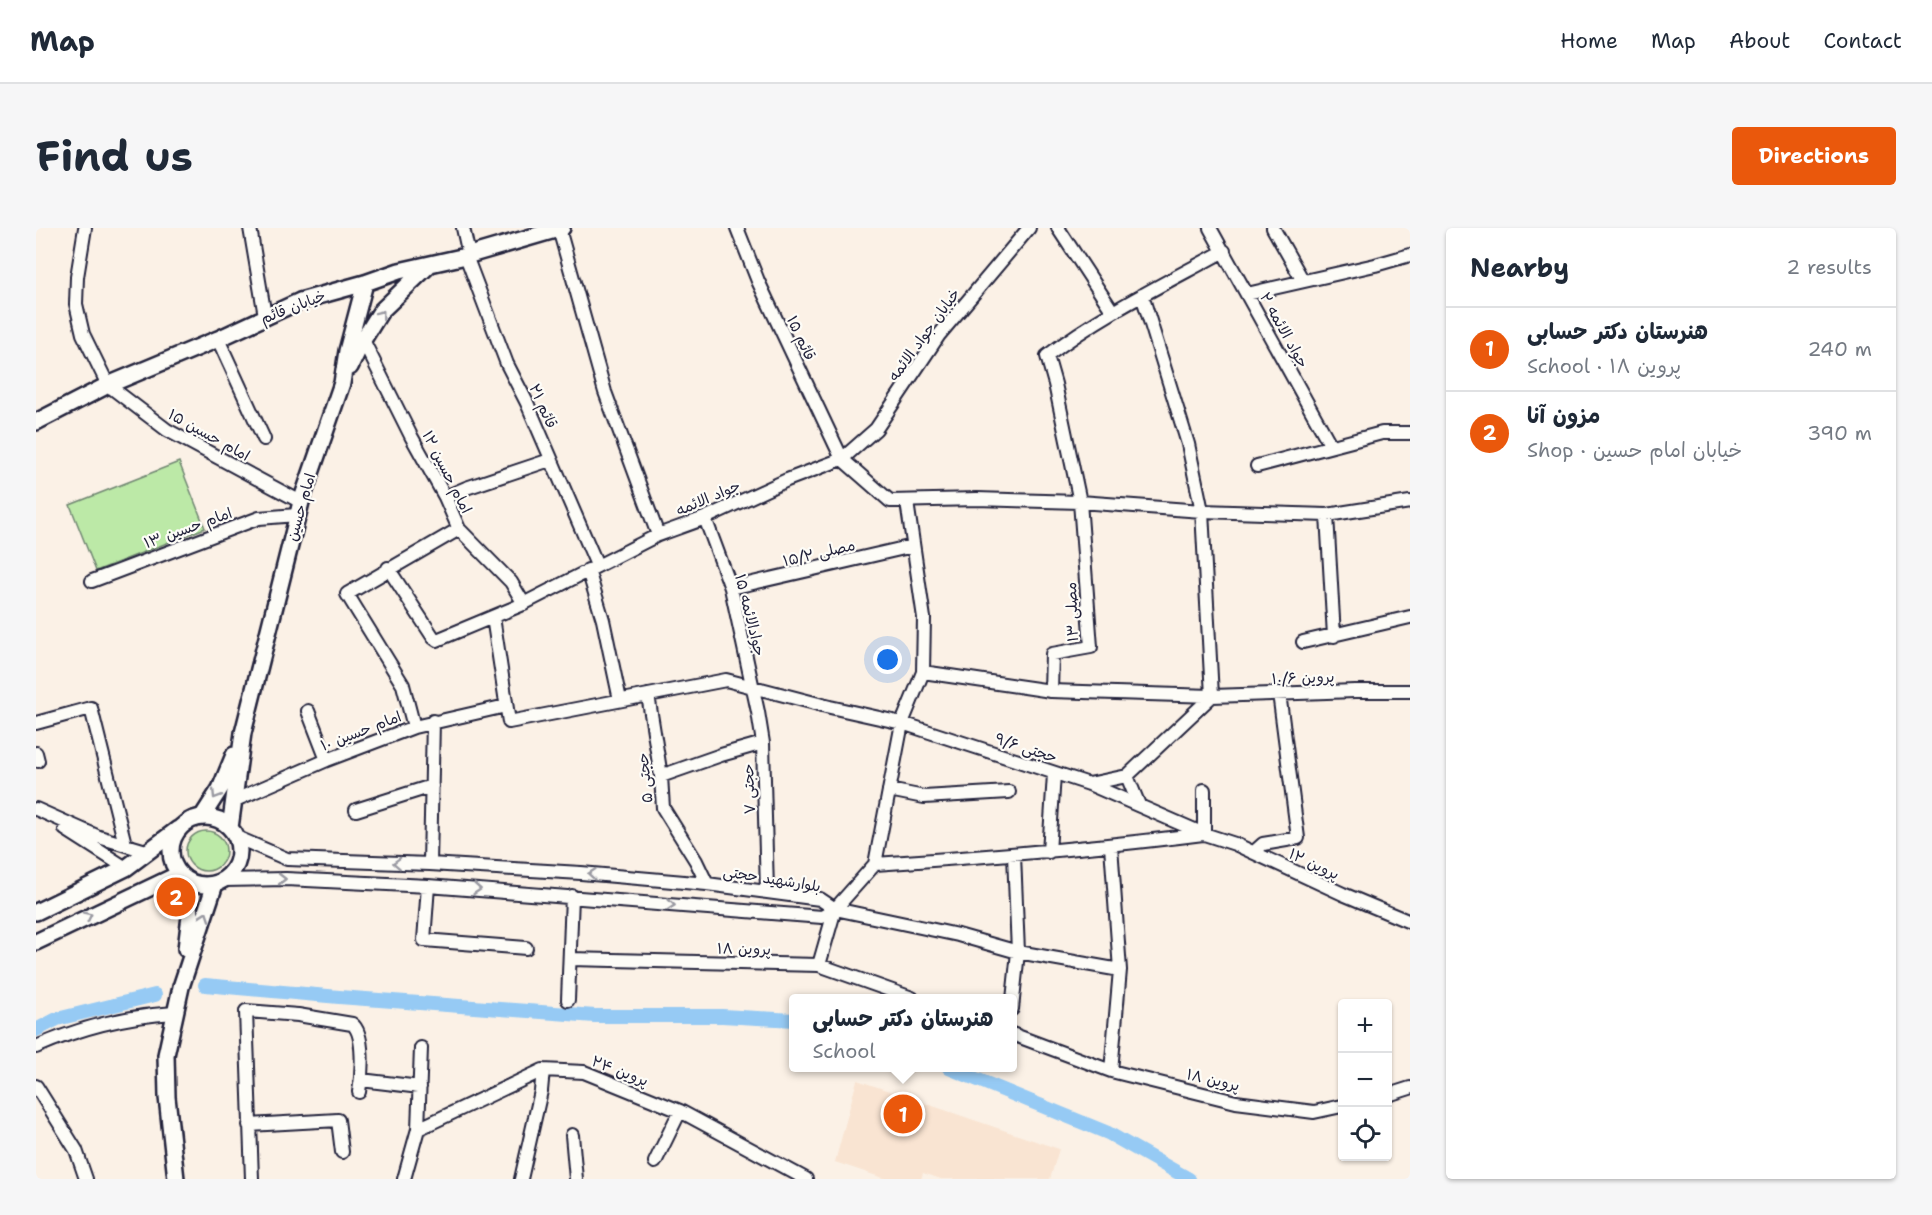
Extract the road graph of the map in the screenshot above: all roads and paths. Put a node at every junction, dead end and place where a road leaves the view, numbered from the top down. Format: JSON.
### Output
{"nodes":[{"id":1,"x":85,"y":228,"type":"edge"},
{"id":2,"x":250,"y":228,"type":"edge"},
{"id":3,"x":463,"y":228,"type":"edge"},
{"id":4,"x":561,"y":228,"type":"edge"},
{"id":5,"x":738,"y":228,"type":"edge"},
{"id":6,"x":1029,"y":228,"type":"edge"},
{"id":7,"x":1058,"y":228,"type":"edge"},
{"id":8,"x":1210,"y":228,"type":"edge"},
{"id":9,"x":1273,"y":228,"type":"edge"},
{"id":10,"x":1224,"y":251,"type":"junction"},
{"id":11,"x":1410,"y":255,"type":"edge"},
{"id":12,"x":468,"y":256,"type":"junction"},
{"id":13,"x":429,"y":265,"type":"junction"},
{"id":14,"x":1303,"y":281,"type":"junction"},
{"id":15,"x":365,"y":283,"type":"junction"},
{"id":16,"x":1247,"y":294,"type":"junction"},
{"id":17,"x":1142,"y":296,"type":"junction"},
{"id":18,"x":1113,"y":312,"type":"junction"},
{"id":19,"x":265,"y":316,"type":"junction"},
{"id":20,"x":218,"y":339,"type":"junction"},
{"id":21,"x":363,"y":339,"type":"junction"},
{"id":22,"x":342,"y":383,"type":"junction"},
{"id":23,"x":108,"y":385,"type":"junction"},
{"id":24,"x":36,"y":422,"type":"edge"},
{"id":25,"x":1410,"y":433,"type":"edge"},
{"id":26,"x":264,"y":439,"type":"dead end"},
{"id":27,"x":1331,"y":446,"type":"junction"},
{"id":28,"x":842,"y":459,"type":"junction"},
{"id":29,"x":550,"y":460,"type":"junction"},
{"id":30,"x":1257,"y":466,"type":"dead end"},
{"id":31,"x":445,"y":497,"type":"junction"},
{"id":32,"x":907,"y":502,"type":"junction"},
{"id":33,"x":1080,"y":502,"type":"junction"},
{"id":34,"x":1410,"y":502,"type":"edge"},
{"id":35,"x":299,"y":508,"type":"junction"},
{"id":36,"x":1202,"y":512,"type":"junction"},
{"id":37,"x":1327,"y":515,"type":"junction"},
{"id":38,"x":705,"y":518,"type":"junction"},
{"id":39,"x":459,"y":529,"type":"junction"},
{"id":40,"x":658,"y":535,"type":"junction"},
{"id":41,"x":913,"y":546,"type":"junction"},
{"id":42,"x":388,"y":568,"type":"junction"},
{"id":43,"x":593,"y":568,"type":"junction"},
{"id":44,"x":92,"y":581,"type":"dead end"},
{"id":45,"x":731,"y":588,"type":"junction"},
{"id":46,"x":524,"y":604,"type":"junction"},
{"id":47,"x":493,"y":617,"type":"junction"},
{"id":48,"x":1410,"y":617,"type":"edge"},
{"id":49,"x":1334,"y":636,"type":"junction"},
{"id":50,"x":1303,"y":642,"type":"dead end"},
{"id":51,"x":923,"y":672,"type":"junction"},
{"id":52,"x":751,"y":687,"type":"junction"},
{"id":53,"x":1051,"y":691,"type":"junction"},
{"id":54,"x":1410,"y":692,"type":"edge"},
{"id":55,"x":1279,"y":693,"type":"junction"},
{"id":56,"x":648,"y":695,"type":"junction"},
{"id":57,"x":1212,"y":696,"type":"junction"},
{"id":58,"x":620,"y":700,"type":"junction"},
{"id":59,"x":506,"y":706,"type":"junction"},
{"id":60,"x":308,"y":711,"type":"dead end"},
{"id":61,"x":433,"y":721,"type":"junction"},
{"id":62,"x":36,"y":723,"type":"edge"},
{"id":63,"x":902,"y":723,"type":"junction"},
{"id":64,"x":414,"y":726,"type":"junction"},
{"id":65,"x":243,"y":733,"type":"junction"},
{"id":66,"x":763,"y":743,"type":"junction"},
{"id":67,"x":327,"y":760,"type":"junction"},
{"id":68,"x":1054,"y":774,"type":"junction"},
{"id":69,"x":661,"y":776,"type":"junction"},
{"id":70,"x":1127,"y":776,"type":"junction"},
{"id":71,"x":1089,"y":784,"type":"junction"},
{"id":72,"x":432,"y":786,"type":"junction"},
{"id":73,"x":889,"y":790,"type":"junction"},
{"id":74,"x":1204,"y":790,"type":"dead end"},
{"id":75,"x":1009,"y":792,"type":"dead end"},
{"id":76,"x":233,"y":801,"type":"junction"},
{"id":77,"x":1139,"y":805,"type":"junction"},
{"id":78,"x":36,"y":809,"type":"edge"},
{"id":79,"x":356,"y":810,"type":"dead end"},
{"id":80,"x":202,"y":817,"type":"junction"},
{"id":81,"x":181,"y":826,"type":"junction"},
{"id":82,"x":233,"y":832,"type":"junction"},
{"id":83,"x":1204,"y":834,"type":"junction"},
{"id":84,"x":125,"y":844,"type":"junction"},
{"id":85,"x":1112,"y":846,"type":"junction"},
{"id":86,"x":146,"y":851,"type":"junction"},
{"id":87,"x":1049,"y":852,"type":"junction"},
{"id":88,"x":1254,"y":852,"type":"junction"},
{"id":89,"x":1014,"y":855,"type":"junction"},
{"id":90,"x":430,"y":864,"type":"junction"},
{"id":91,"x":875,"y":864,"type":"junction"},
{"id":92,"x":126,"y":868,"type":"junction"},
{"id":93,"x":183,"y":877,"type":"junction"},
{"id":94,"x":219,"y":882,"type":"junction"},
{"id":95,"x":706,"y":884,"type":"junction"},
{"id":96,"x":428,"y":886,"type":"junction"},
{"id":97,"x":140,"y":891,"type":"junction"},
{"id":98,"x":767,"y":891,"type":"junction"},
{"id":99,"x":572,"y":896,"type":"junction"},
{"id":100,"x":835,"y":909,"type":"junction"},
{"id":101,"x":36,"y":912,"type":"edge"},
{"id":102,"x":1410,"y":922,"type":"edge"},
{"id":103,"x":36,"y":942,"type":"edge"},
{"id":104,"x":526,"y":948,"type":"dead end"},
{"id":105,"x":1018,"y":952,"type":"junction"},
{"id":106,"x":570,"y":960,"type":"junction"},
{"id":107,"x":819,"y":965,"type":"junction"},
{"id":108,"x":1120,"y":970,"type":"junction"},
{"id":109,"x":181,"y":987,"type":"junction"},
{"id":110,"x":898,"y":994,"type":"edge"},
{"id":111,"x":1014,"y":994,"type":"edge"},
{"id":112,"x":568,"y":1000,"type":"dead end"},
{"id":113,"x":174,"y":1013,"type":"junction"},
{"id":114,"x":1017,"y":1037,"type":"edge"},
{"id":115,"x":36,"y":1047,"type":"edge"},
{"id":116,"x":421,"y":1048,"type":"dead end"},
{"id":117,"x":543,"y":1070,"type":"junction"},
{"id":118,"x":1111,"y":1071,"type":"junction"},
{"id":119,"x":36,"y":1086,"type":"edge"},
{"id":120,"x":420,"y":1087,"type":"junction"},
{"id":121,"x":1410,"y":1088,"type":"edge"},
{"id":122,"x":1392,"y":1094,"type":"edge"},
{"id":123,"x":1338,"y":1107,"type":"edge"},
{"id":124,"x":680,"y":1111,"type":"junction"},
{"id":125,"x":249,"y":1125,"type":"junction"},
{"id":126,"x":418,"y":1129,"type":"junction"},
{"id":127,"x":572,"y":1135,"type":"dead end"},
{"id":128,"x":342,"y":1152,"type":"dead end"},
{"id":129,"x":655,"y":1162,"type":"dead end"},
{"id":130,"x":84,"y":1178,"type":"edge"},
{"id":131,"x":176,"y":1179,"type":"edge"},
{"id":132,"x":252,"y":1179,"type":"edge"},
{"id":133,"x":404,"y":1179,"type":"edge"},
{"id":134,"x":521,"y":1179,"type":"edge"},
{"id":135,"x":576,"y":1179,"type":"edge"},
{"id":136,"x":806,"y":1179,"type":"edge"}],
"edges":[{"from":1,"to":23,"type":"street"},
{"from":2,"to":19,"type":"street"},
{"from":3,"to":12,"type":"street","name":"قائم ۲۱"},
{"from":4,"to":12,"type":"street","name":"خیابان قائم"},
{"from":4,"to":40,"type":"street"},
{"from":5,"to":28,"type":"street","name":"قائم ۱۵"},
{"from":6,"to":28,"type":"street","name":"خیابان جواد الائمه"},
{"from":7,"to":18,"type":"street"},
{"from":8,"to":10,"type":"street","name":"جواد الائمه ۲"},
{"from":9,"to":14,"type":"street"},
{"from":10,"to":16,"type":"street","name":"جواد الائمه ۲"},
{"from":10,"to":17,"type":"street"},
{"from":11,"to":14,"type":"street"},
{"from":12,"to":13,"type":"street","name":"خیابان قائم"},
{"from":12,"to":29,"type":"street","name":"قائم ۲۱"},
{"from":13,"to":15,"type":"street","name":"خیابان قائم"},
{"from":21,"to":13,"type":"street","one_way":true},
{"from":14,"to":16,"type":"street"},
{"from":15,"to":19,"type":"street","name":"خیابان قائم"},
{"from":15,"to":22,"type":"street","name":"امام حسین"},
{"from":16,"to":27,"type":"street","name":"جواد الائمه ۲"},
{"from":17,"to":18,"type":"street"},
{"from":17,"to":36,"type":"street"},
{"from":18,"to":33,"type":"street"},
{"from":19,"to":20,"type":"street","name":"خیابان قائم"},
{"from":20,"to":23,"type":"street","name":"خیابان قائم"},
{"from":20,"to":26,"type":"street"},
{"from":21,"to":22,"type":"street"},
{"from":21,"to":31,"type":"street","name":"امام حسین ۱۲"},
{"from":22,"to":35,"type":"street","name":"امام حسین"},
{"from":23,"to":24,"type":"street","name":"خیابان قائم"},
{"from":23,"to":35,"type":"street","name":"امام حسین ۱۵"},
{"from":25,"to":27,"type":"street"},
{"from":27,"to":30,"type":"street"},
{"from":28,"to":32,"type":"street"},
{"from":28,"to":38,"type":"street","name":"جواد الائمه"},
{"from":29,"to":31,"type":"street"},
{"from":29,"to":43,"type":"street","name":"قائم ۲۱"},
{"from":31,"to":39,"type":"street","name":"امام حسین ۱۲"},
{"from":32,"to":33,"type":"street"},
{"from":32,"to":41,"type":"street"},
{"from":33,"to":36,"type":"street"},
{"from":33,"to":53,"type":"street","name":"مصلی ۱۳"},
{"from":34,"to":37,"type":"street"},
{"from":35,"to":44,"type":"street","name":"امام حسین ۱۳"},
{"from":35,"to":65,"type":"street","name":"امام حسین"},
{"from":36,"to":37,"type":"street"},
{"from":36,"to":57,"type":"street"},
{"from":37,"to":49,"type":"street"},
{"from":38,"to":40,"type":"street","name":"جواد الائمه"},
{"from":38,"to":45,"type":"street","name":"جوادالائمه ۱۵"},
{"from":39,"to":42,"type":"street"},
{"from":39,"to":46,"type":"street","name":"امام حسین ۱۲"},
{"from":40,"to":43,"type":"street","name":"جواد الائمه"},
{"from":41,"to":45,"type":"street","name":"مصلی ۱۵/۲"},
{"from":41,"to":51,"type":"street"},
{"from":42,"to":47,"type":"street","name":"جواد الائمه"},
{"from":42,"to":64,"type":"street"},
{"from":43,"to":46,"type":"street","name":"جواد الائمه"},
{"from":43,"to":58,"type":"street","name":"قائم ۲۱"},
{"from":45,"to":52,"type":"street","name":"جوادالائمه ۱۵"},
{"from":46,"to":47,"type":"street","name":"جواد الائمه"},
{"from":47,"to":59,"type":"street"},
{"from":48,"to":49,"type":"street"},
{"from":49,"to":50,"type":"street"},
{"from":51,"to":53,"type":"street","name":"پروین ۱۰/۶"},
{"from":51,"to":63,"type":"street"},
{"from":52,"to":56,"type":"street","name":"حجتی ۹/۶"},
{"from":52,"to":63,"type":"street","name":"حجتی ۹/۶"},
{"from":52,"to":66,"type":"street","name":"حجتی ۷"},
{"from":53,"to":57,"type":"street","name":"پروین ۱۰/۶"},
{"from":54,"to":55,"type":"street","name":"پروین ۱۰/۶"},
{"from":55,"to":57,"type":"street","name":"پروین ۱۰/۶"},
{"from":55,"to":88,"type":"street"},
{"from":56,"to":58,"type":"street","name":"حجتی ۹/۶"},
{"from":56,"to":69,"type":"street","name":"حجتی ۵"},
{"from":57,"to":70,"type":"street"},
{"from":58,"to":59,"type":"street","name":"حجتی ۹/۶"},
{"from":59,"to":61,"type":"street","name":"۱۰ امام حسین"},
{"from":60,"to":67,"type":"street"},
{"from":61,"to":64,"type":"street","name":"۱۰ امام حسین"},
{"from":61,"to":72,"type":"street"},
{"from":62,"to":84,"type":"street"},
{"from":63,"to":68,"type":"street","name":"حجتی ۹/۶"},
{"from":63,"to":73,"type":"street"},
{"from":64,"to":67,"type":"street","name":"۱۰ امام حسین"},
{"from":65,"to":76,"type":"street","name":"امام حسین"},
{"from":65,"to":80,"type":"street","name":"امام حسین","one_way":true},
{"from":66,"to":69,"type":"street"},
{"from":66,"to":98,"type":"street","name":"حجتی ۷"},
{"from":67,"to":76,"type":"street","name":"۱۰ امام حسین"},
{"from":68,"to":71,"type":"street","name":"حجتی ۹/۶"},
{"from":68,"to":87,"type":"street"},
{"from":69,"to":95,"type":"street","name":"حجتی ۵"},
{"from":70,"to":71,"type":"street"},
{"from":70,"to":77,"type":"street"},
{"from":71,"to":77,"type":"street","name":"حجتی ۹/۶"},
{"from":72,"to":79,"type":"street"},
{"from":72,"to":90,"type":"street"},
{"from":73,"to":75,"type":"street"},
{"from":73,"to":91,"type":"street"},
{"from":74,"to":83,"type":"street"},
{"from":76,"to":82,"type":"street","name":"امام حسین"},
{"from":77,"to":83,"type":"street","name":"پروین ۱۲"},
{"from":78,"to":84,"type":"street"},
{"from":78,"to":92,"type":"street"},
{"from":80,"to":81,"type":"street"},
{"from":80,"to":82,"type":"street"},
{"from":81,"to":86,"type":"street"},
{"from":81,"to":93,"type":"street"},
{"from":90,"to":82,"type":"street","name":"بلوارشهید حجتی","one_way":true},
{"from":82,"to":94,"type":"street"},
{"from":83,"to":85,"type":"street","name":"پروین ۱۲"},
{"from":83,"to":88,"type":"street","name":"پروین ۱۲"},
{"from":84,"to":86,"type":"street"},
{"from":85,"to":87,"type":"street","name":"پروین ۱۲"},
{"from":85,"to":108,"type":"street"},
{"from":86,"to":92,"type":"street"},
{"from":87,"to":89,"type":"street","name":"پروین ۱۲"},
{"from":88,"to":102,"type":"street","name":"پروین ۱۲"},
{"from":89,"to":91,"type":"street","name":"پروین ۱۲"},
{"from":89,"to":105,"type":"street"},
{"from":95,"to":90,"type":"street","name":"بلوارشهید حجتی","one_way":true},
{"from":91,"to":100,"type":"street"},
{"from":92,"to":97,"type":"street"},
{"from":92,"to":101,"type":"street"},
{"from":93,"to":94,"type":"street"},
{"from":93,"to":97,"type":"street"},
{"from":93,"to":109,"type":"street"},
{"from":94,"to":96,"type":"street","name":"بلوارشهید حجتی","one_way":true},
{"from":109,"to":94,"type":"street","one_way":true},
{"from":95,"to":98,"type":"street","name":"بلوارشهید حجتی"},
{"from":96,"to":99,"type":"street","name":"بلوارشهید حجتی","one_way":true},
{"from":96,"to":104,"type":"street"},
{"from":103,"to":97,"type":"street","one_way":true},
{"from":98,"to":100,"type":"street","name":"بلوارشهید حجتی"},
{"from":99,"to":100,"type":"street","name":"بلوارشهید حجتی","one_way":true},
{"from":99,"to":106,"type":"street"},
{"from":100,"to":105,"type":"street"},
{"from":100,"to":107,"type":"street"},
{"from":105,"to":108,"type":"street"},
{"from":105,"to":111,"type":"street"},
{"from":106,"to":107,"type":"street","name":"پروین ۱۸"},
{"from":106,"to":112,"type":"street"},
{"from":107,"to":110,"type":"street","name":"پروین ۱۸"},
{"from":108,"to":118,"type":"street"},
{"from":109,"to":113,"type":"street"},
{"from":113,"to":115,"type":"street"},
{"from":113,"to":131,"type":"street"},
{"from":114,"to":118,"type":"street","name":"پروین ۱۸"},
{"from":116,"to":120,"type":"street"},
{"from":117,"to":124,"type":"street","name":"پروین ۲۴"},
{"from":117,"to":126,"type":"street","name":"پروین ۲۴"},
{"from":117,"to":134,"type":"street"},
{"from":118,"to":123,"type":"street","name":"پروین ۱۸"},
{"from":119,"to":130,"type":"street"},
{"from":120,"to":125,"type":"street"},
{"from":120,"to":126,"type":"street"},
{"from":121,"to":122,"type":"street"},
{"from":124,"to":129,"type":"street"},
{"from":124,"to":136,"type":"street","name":"پروین ۲۴"},
{"from":125,"to":128,"type":"street"},
{"from":125,"to":132,"type":"street"},
{"from":126,"to":133,"type":"street"},
{"from":127,"to":135,"type":"street"}]}
